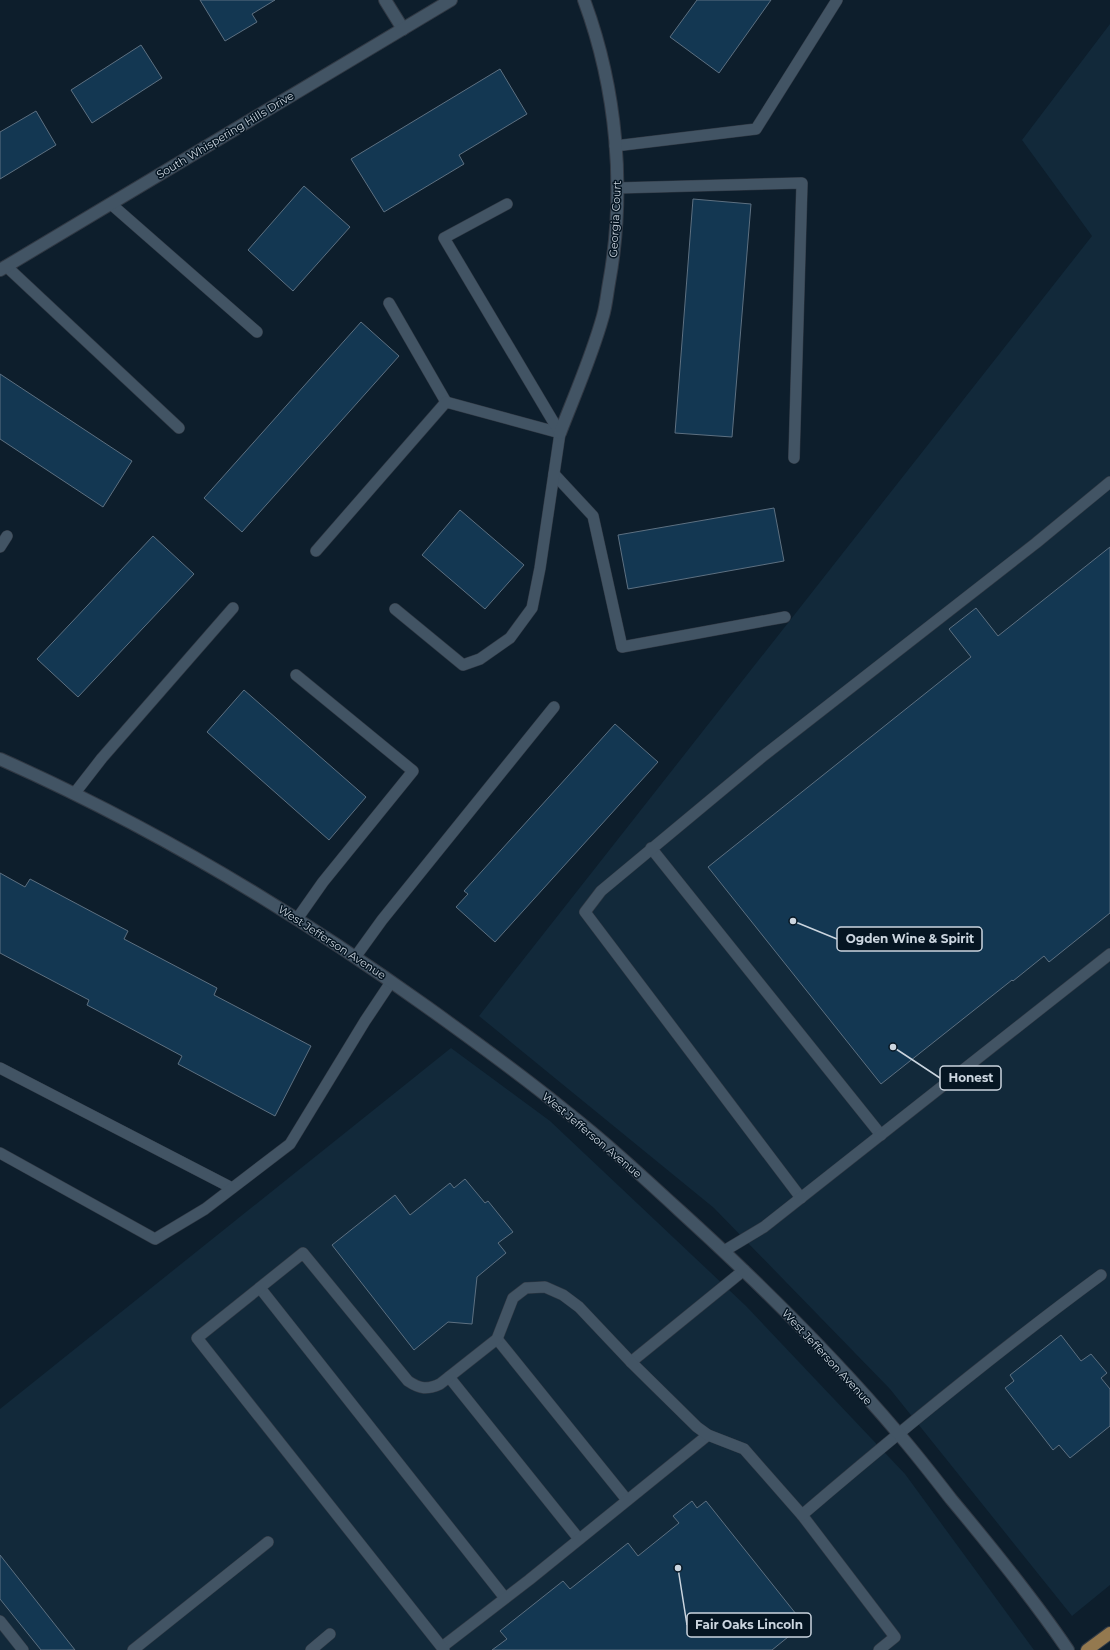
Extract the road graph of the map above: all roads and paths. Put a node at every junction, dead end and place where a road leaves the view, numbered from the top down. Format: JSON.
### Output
{"nodes":[{"id":1,"x":386,"y":0,"type":"edge"},
{"id":2,"x":450,"y":0,"type":"edge"},
{"id":3,"x":584,"y":0,"type":"edge"},
{"id":4,"x":837,"y":0,"type":"edge"},
{"id":5,"x":403,"y":29,"type":"junction"},
{"id":6,"x":615,"y":146,"type":"junction"},
{"id":7,"x":617,"y":188,"type":"junction"},
{"id":8,"x":111,"y":204,"type":"junction"},
{"id":9,"x":507,"y":204,"type":"dead end"},
{"id":10,"x":3,"y":268,"type":"edge"},
{"id":11,"x":389,"y":303,"type":"dead end"},
{"id":12,"x":257,"y":332,"type":"dead end"},
{"id":13,"x":446,"y":402,"type":"junction"},
{"id":14,"x":179,"y":428,"type":"dead end"},
{"id":15,"x":560,"y":433,"type":"junction"},
{"id":16,"x":794,"y":458,"type":"dead end"},
{"id":17,"x":554,"y":474,"type":"junction"},
{"id":18,"x":1110,"y":482,"type":"edge"},
{"id":19,"x":7,"y":536,"type":"dead end"},
{"id":20,"x":0,"y":548,"type":"edge"},
{"id":21,"x":316,"y":551,"type":"dead end"},
{"id":22,"x":233,"y":608,"type":"dead end"},
{"id":23,"x":394,"y":609,"type":"dead end"},
{"id":24,"x":785,"y":617,"type":"dead end"},
{"id":25,"x":296,"y":675,"type":"dead end"},
{"id":26,"x":554,"y":707,"type":"dead end"},
{"id":27,"x":0,"y":759,"type":"edge"},
{"id":28,"x":74,"y":794,"type":"junction"},
{"id":29,"x":652,"y":848,"type":"junction"},
{"id":30,"x":297,"y":919,"type":"junction"},
{"id":31,"x":1110,"y":954,"type":"edge"},
{"id":32,"x":356,"y":956,"type":"junction"},
{"id":33,"x":392,"y":982,"type":"junction"},
{"id":34,"x":0,"y":1068,"type":"edge"},
{"id":35,"x":881,"y":1135,"type":"junction"},
{"id":36,"x":0,"y":1153,"type":"edge"},
{"id":37,"x":232,"y":1188,"type":"junction"},
{"id":38,"x":801,"y":1198,"type":"junction"},
{"id":39,"x":724,"y":1251,"type":"junction"},
{"id":40,"x":744,"y":1270,"type":"junction"},
{"id":41,"x":1102,"y":1275,"type":"dead end"},
{"id":42,"x":260,"y":1288,"type":"junction"},
{"id":43,"x":497,"y":1339,"type":"junction"},
{"id":44,"x":631,"y":1362,"type":"junction"},
{"id":45,"x":449,"y":1377,"type":"junction"},
{"id":46,"x":898,"y":1433,"type":"junction"},
{"id":47,"x":708,"y":1435,"type":"junction"},
{"id":48,"x":627,"y":1500,"type":"junction"},
{"id":49,"x":802,"y":1515,"type":"junction"},
{"id":50,"x":579,"y":1539,"type":"junction"},
{"id":51,"x":268,"y":1542,"type":"dead end"},
{"id":52,"x":505,"y":1598,"type":"junction"},
{"id":53,"x":0,"y":1621,"type":"edge"},
{"id":54,"x":1110,"y":1633,"type":"edge"},
{"id":55,"x":330,"y":1634,"type":"dead end"},
{"id":56,"x":443,"y":1649,"type":"edge"},
{"id":57,"x":23,"y":1650,"type":"edge"},
{"id":58,"x":133,"y":1650,"type":"edge"},
{"id":59,"x":311,"y":1650,"type":"edge"},
{"id":60,"x":878,"y":1650,"type":"edge"},
{"id":61,"x":1068,"y":1650,"type":"edge"},
{"id":62,"x":1087,"y":1650,"type":"edge"}],
"edges":[{"from":1,"to":5,"type":"street"},
{"from":2,"to":5,"type":"street","name":"South Whispering Hills Drive"},
{"from":3,"to":6,"type":"street","name":"Georgia Court"},
{"from":4,"to":6,"type":"lane"},
{"from":5,"to":8,"type":"street","name":"South Whispering Hills Drive"},
{"from":6,"to":7,"type":"street","name":"Georgia Court"},
{"from":7,"to":15,"type":"street","name":"Georgia Court"},
{"from":7,"to":16,"type":"lane"},
{"from":8,"to":10,"type":"street","name":"South Whispering Hills Drive"},
{"from":8,"to":12,"type":"lane"},
{"from":9,"to":15,"type":"lane"},
{"from":10,"to":14,"type":"lane"},
{"from":11,"to":13,"type":"lane"},
{"from":13,"to":15,"type":"lane"},
{"from":13,"to":21,"type":"lane"},
{"from":15,"to":17,"type":"lane"},
{"from":17,"to":23,"type":"lane"},
{"from":17,"to":24,"type":"lane"},
{"from":18,"to":29,"type":"lane"},
{"from":19,"to":20,"type":"lane"},
{"from":22,"to":28,"type":"lane"},
{"from":25,"to":30,"type":"lane"},
{"from":26,"to":32,"type":"lane"},
{"from":27,"to":28,"type":"street","name":"West Jefferson Avenue"},
{"from":28,"to":30,"type":"street","name":"West Jefferson Avenue"},
{"from":29,"to":35,"type":"lane"},
{"from":29,"to":38,"type":"lane"},
{"from":30,"to":32,"type":"street","name":"West Jefferson Avenue"},
{"from":31,"to":35,"type":"lane"},
{"from":32,"to":33,"type":"street","name":"West Jefferson Avenue"},
{"from":33,"to":37,"type":"lane"},
{"from":33,"to":39,"type":"street","name":"West Jefferson Avenue"},
{"from":34,"to":37,"type":"lane"},
{"from":35,"to":38,"type":"lane"},
{"from":36,"to":37,"type":"lane"},
{"from":38,"to":39,"type":"lane"},
{"from":39,"to":40,"type":"street","name":"West Jefferson Avenue"},
{"from":40,"to":44,"type":"lane"},
{"from":40,"to":46,"type":"street","name":"West Jefferson Avenue"},
{"from":41,"to":46,"type":"lane"},
{"from":42,"to":45,"type":"lane"},
{"from":42,"to":52,"type":"lane"},
{"from":42,"to":56,"type":"lane"},
{"from":43,"to":44,"type":"lane"},
{"from":43,"to":45,"type":"lane"},
{"from":43,"to":48,"type":"lane"},
{"from":44,"to":47,"type":"lane"},
{"from":45,"to":50,"type":"lane"},
{"from":46,"to":49,"type":"lane"},
{"from":46,"to":61,"type":"street","name":"West Jefferson Avenue"},
{"from":47,"to":48,"type":"lane"},
{"from":47,"to":49,"type":"lane"},
{"from":48,"to":50,"type":"lane"},
{"from":49,"to":60,"type":"lane"},
{"from":50,"to":52,"type":"lane"},
{"from":51,"to":58,"type":"lane"},
{"from":52,"to":56,"type":"lane"},
{"from":53,"to":57,"type":"lane"},
{"from":54,"to":62,"type":"main road"},
{"from":55,"to":59,"type":"lane"}]}
